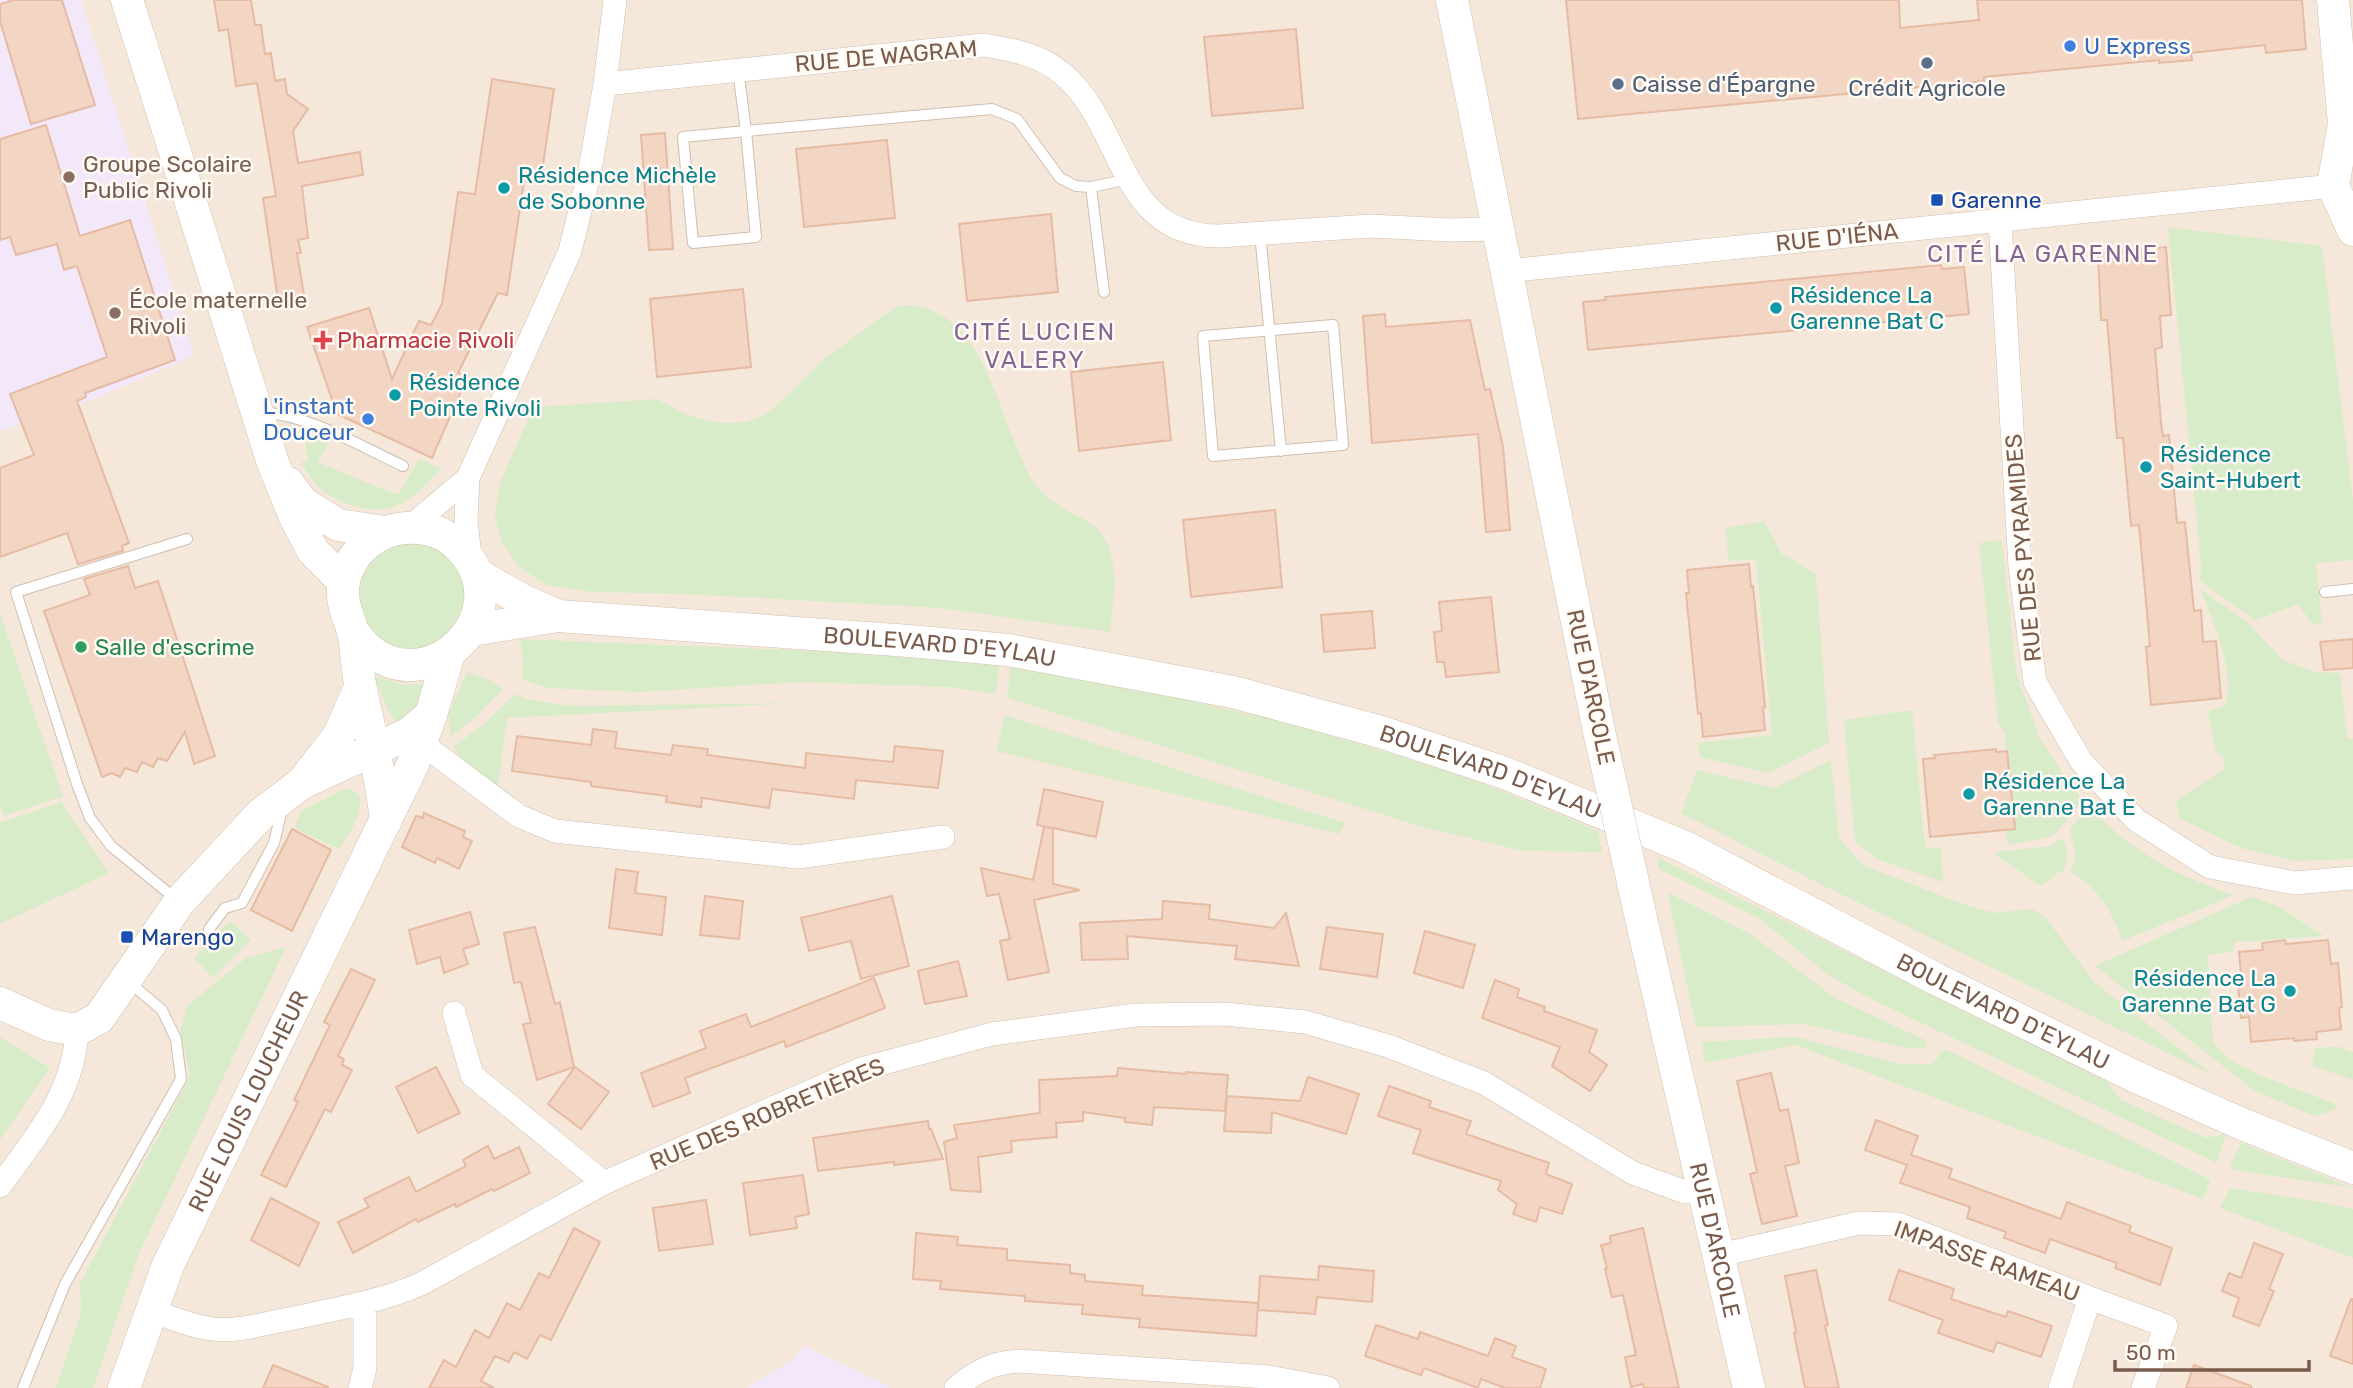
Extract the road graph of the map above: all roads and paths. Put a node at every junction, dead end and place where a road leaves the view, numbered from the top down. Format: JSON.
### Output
{"nodes":[{"id":1,"x":127,"y":0,"type":"edge"},
{"id":2,"x":615,"y":0,"type":"edge"},
{"id":3,"x":1451,"y":0,"type":"edge"},
{"id":4,"x":2333,"y":0,"type":"edge"},
{"id":5,"x":738,"y":70,"type":"junction"},
{"id":6,"x":605,"y":83,"type":"junction"},
{"id":7,"x":746,"y":131,"type":"junction"},
{"id":8,"x":1129,"y":178,"type":"junction"},
{"id":9,"x":2333,"y":186,"type":"junction"},
{"id":10,"x":1091,"y":187,"type":"junction"},
{"id":11,"x":2000,"y":221,"type":"junction"},
{"id":12,"x":1498,"y":229,"type":"junction"},
{"id":13,"x":2353,"y":230,"type":"edge"},
{"id":14,"x":1260,"y":233,"type":"junction"},
{"id":15,"x":1507,"y":271,"type":"junction"},
{"id":16,"x":1104,"y":292,"type":"dead end"},
{"id":17,"x":1269,"y":330,"type":"junction"},
{"id":18,"x":258,"y":412,"type":"junction"},
{"id":19,"x":1281,"y":451,"type":"junction"},
{"id":20,"x":273,"y":463,"type":"junction"},
{"id":21,"x":402,"y":466,"type":"dead end"},
{"id":22,"x":468,"y":478,"type":"junction"},
{"id":23,"x":397,"y":529,"type":"junction"},
{"id":24,"x":187,"y":539,"type":"dead end"},
{"id":25,"x":474,"y":567,"type":"junction"},
{"id":26,"x":344,"y":582,"type":"junction"},
{"id":27,"x":2353,"y":589,"type":"edge"},
{"id":28,"x":2325,"y":592,"type":"dead end"},
{"id":29,"x":558,"y":616,"type":"junction"},
{"id":30,"x":471,"y":630,"type":"junction"},
{"id":31,"x":354,"y":633,"type":"junction"},
{"id":32,"x":449,"y":653,"type":"junction"},
{"id":33,"x":360,"y":687,"type":"junction"},
{"id":34,"x":426,"y":729,"type":"junction"},
{"id":35,"x":376,"y":750,"type":"junction"},
{"id":36,"x":293,"y":789,"type":"junction"},
{"id":37,"x":386,"y":820,"type":"junction"},
{"id":38,"x":943,"y":837,"type":"dead end"},
{"id":39,"x":2353,"y":878,"type":"edge"},
{"id":40,"x":180,"y":901,"type":"junction"},
{"id":41,"x":209,"y":929,"type":"dead end"},
{"id":42,"x":127,"y":980,"type":"junction"},
{"id":43,"x":0,"y":1003,"type":"edge"},
{"id":44,"x":454,"y":1013,"type":"dead end"},
{"id":45,"x":77,"y":1030,"type":"junction"},
{"id":46,"x":2353,"y":1168,"type":"edge"},
{"id":47,"x":604,"y":1183,"type":"junction"},
{"id":48,"x":0,"y":1186,"type":"edge"},
{"id":49,"x":1704,"y":1191,"type":"junction"},
{"id":50,"x":1720,"y":1255,"type":"junction"},
{"id":51,"x":2090,"y":1298,"type":"junction"},
{"id":52,"x":365,"y":1303,"type":"junction"},
{"id":53,"x":152,"y":1311,"type":"junction"},
{"id":54,"x":23,"y":1388,"type":"edge"},
{"id":55,"x":124,"y":1388,"type":"edge"},
{"id":56,"x":360,"y":1388,"type":"edge"},
{"id":57,"x":956,"y":1388,"type":"edge"},
{"id":58,"x":1328,"y":1388,"type":"edge"},
{"id":59,"x":1749,"y":1388,"type":"edge"},
{"id":60,"x":2060,"y":1388,"type":"edge"},
{"id":61,"x":2143,"y":1388,"type":"edge"}],
"edges":[{"from":1,"to":18,"type":"main road"},
{"from":2,"to":6,"type":"street"},
{"from":3,"to":12,"type":"main road","name":"RUE D'ARCOLE"},
{"from":4,"to":9,"type":"main road"},
{"from":5,"to":6,"type":"street","name":"RUE DE WAGRAM"},
{"from":5,"to":7,"type":"lane"},
{"from":5,"to":8,"type":"street","name":"RUE DE WAGRAM"},
{"from":6,"to":22,"type":"street"},
{"from":7,"to":7,"type":"lane"},
{"from":7,"to":10,"type":"lane"},
{"from":8,"to":10,"type":"lane"},
{"from":8,"to":14,"type":"street","name":"RUE DE WAGRAM"},
{"from":9,"to":11,"type":"street","name":"RUE D'IÉNA"},
{"from":9,"to":13,"type":"main road"},
{"from":10,"to":16,"type":"lane"},
{"from":11,"to":15,"type":"street","name":"RUE D'IÉNA"},
{"from":11,"to":39,"type":"street","name":"RUE DES PYRAMIDES"},
{"from":12,"to":14,"type":"street","name":"RUE DE WAGRAM"},
{"from":12,"to":15,"type":"main road","name":"RUE D'ARCOLE"},
{"from":14,"to":17,"type":"lane"},
{"from":15,"to":49,"type":"main road","name":"RUE D'ARCOLE","bridge":true},
{"from":17,"to":19,"type":"lane"},
{"from":17,"to":19,"type":"lane"},
{"from":17,"to":19,"type":"lane"},
{"from":18,"to":20,"type":"main road"},
{"from":18,"to":21,"type":"lane"},
{"from":20,"to":23,"type":"main road"},
{"from":20,"to":26,"type":"main road"},
{"from":22,"to":23,"type":"street"},
{"from":22,"to":25,"type":"street"},
{"from":23,"to":25,"type":"main road"},
{"from":23,"to":26,"type":"main road"},
{"from":24,"to":40,"type":"lane"},
{"from":25,"to":29,"type":"main road","name":"BOULEVARD D'EYLAU"},
{"from":25,"to":30,"type":"main road"},
{"from":26,"to":31,"type":"main road"},
{"from":27,"to":28,"type":"lane"},
{"from":29,"to":30,"type":"main road","name":"BOULEVARD D'EYLAU"},
{"from":29,"to":46,"type":"main road","name":"BOULEVARD D'EYLAU"},
{"from":30,"to":32,"type":"main road"},
{"from":31,"to":32,"type":"main road"},
{"from":31,"to":33,"type":"main road"},
{"from":32,"to":34,"type":"main road","name":"RUE LOUIS LOUCHEUR"},
{"from":33,"to":35,"type":"main road"},
{"from":33,"to":36,"type":"main road"},
{"from":34,"to":35,"type":"main road"},
{"from":34,"to":37,"type":"main road","name":"RUE LOUIS LOUCHEUR"},
{"from":34,"to":38,"type":"street"},
{"from":35,"to":36,"type":"main road"},
{"from":35,"to":37,"type":"main road"},
{"from":36,"to":40,"type":"main road"},
{"from":36,"to":41,"type":"lane"},
{"from":37,"to":53,"type":"main road","name":"RUE LOUIS LOUCHEUR"},
{"from":40,"to":42,"type":"main road"},
{"from":42,"to":45,"type":"main road"},
{"from":42,"to":54,"type":"lane"},
{"from":43,"to":45,"type":"main road"},
{"from":44,"to":47,"type":"street"},
{"from":45,"to":48,"type":"street"},
{"from":47,"to":49,"type":"street","name":"RUE DES ROBRETIÈRES"},
{"from":47,"to":52,"type":"street","name":"RUE DES ROBRETIÈRES"},
{"from":49,"to":50,"type":"main road","name":"RUE D'ARCOLE"},
{"from":50,"to":51,"type":"street","name":"IMPASSE RAMEAU"},
{"from":50,"to":59,"type":"main road","name":"RUE D'ARCOLE"},
{"from":51,"to":60,"type":"street","name":"IMPASSE RAMEAU"},
{"from":51,"to":61,"type":"street","name":"IMPASSE RAMEAU"},
{"from":52,"to":53,"type":"street","name":"RUE DES ROBRETIÈRES"},
{"from":52,"to":56,"type":"street"},
{"from":53,"to":55,"type":"main road","name":"RUE LOUIS LOUCHEUR"},
{"from":57,"to":58,"type":"street"}]}
